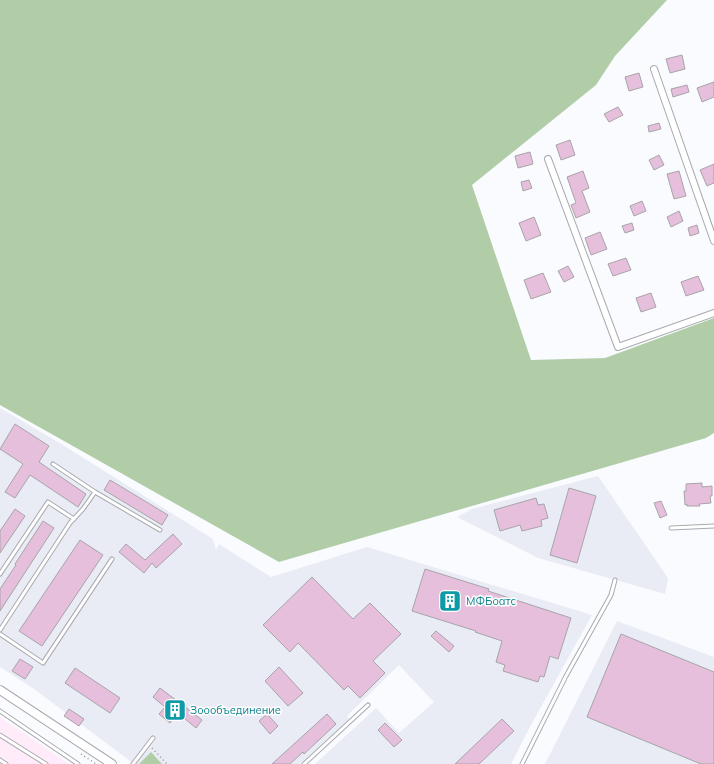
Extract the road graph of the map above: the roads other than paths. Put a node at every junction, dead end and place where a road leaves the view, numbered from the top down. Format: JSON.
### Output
{"nodes":[{"id":1,"x":654,"y":69,"type":"dead end"},
{"id":2,"x":548,"y":159,"type":"dead end"},
{"id":3,"x":714,"y":241,"type":"edge"},
{"id":4,"x":714,"y":313,"type":"edge"},
{"id":5,"x":53,"y":464,"type":"dead end"},
{"id":6,"x":95,"y":492,"type":"junction"},
{"id":7,"x":74,"y":519,"type":"junction"},
{"id":8,"x":714,"y":526,"type":"edge"},
{"id":9,"x":671,"y":528,"type":"dead end"},
{"id":10,"x":160,"y":530,"type":"dead end"},
{"id":11,"x":112,"y":559,"type":"dead end"},
{"id":12,"x":0,"y":574,"type":"edge"},
{"id":13,"x":615,"y":580,"type":"dead end"},
{"id":14,"x":0,"y":630,"type":"edge"},
{"id":15,"x":0,"y":634,"type":"edge"},
{"id":16,"x":0,"y":690,"type":"edge"},
{"id":17,"x":368,"y":705,"type":"dead end"},
{"id":18,"x":0,"y":711,"type":"edge"},
{"id":19,"x":0,"y":735,"type":"edge"},
{"id":20,"x":152,"y":738,"type":"dead end"},
{"id":21,"x":0,"y":760,"type":"edge"},
{"id":22,"x":6,"y":764,"type":"edge"},
{"id":23,"x":46,"y":764,"type":"edge"},
{"id":24,"x":78,"y":764,"type":"edge"},
{"id":25,"x":112,"y":764,"type":"edge"},
{"id":26,"x":133,"y":764,"type":"edge"},
{"id":27,"x":304,"y":764,"type":"edge"},
{"id":28,"x":522,"y":764,"type":"edge"}],
"edges":[{"from":1,"to":3,"type":"street"},
{"from":2,"to":4,"type":"street"},
{"from":5,"to":6,"type":"lane"},
{"from":6,"to":7,"type":"lane"},
{"from":6,"to":10,"type":"lane"},
{"from":7,"to":12,"type":"lane"},
{"from":7,"to":14,"type":"lane"},
{"from":8,"to":9,"type":"lane"},
{"from":11,"to":15,"type":"lane"},
{"from":13,"to":28,"type":"lane"},
{"from":16,"to":25,"type":"street"},
{"from":17,"to":27,"type":"lane"},
{"from":18,"to":24,"type":"lane"},
{"from":19,"to":23,"type":"lane"},
{"from":20,"to":26,"type":"lane"},
{"from":21,"to":22,"type":"lane"}]}
